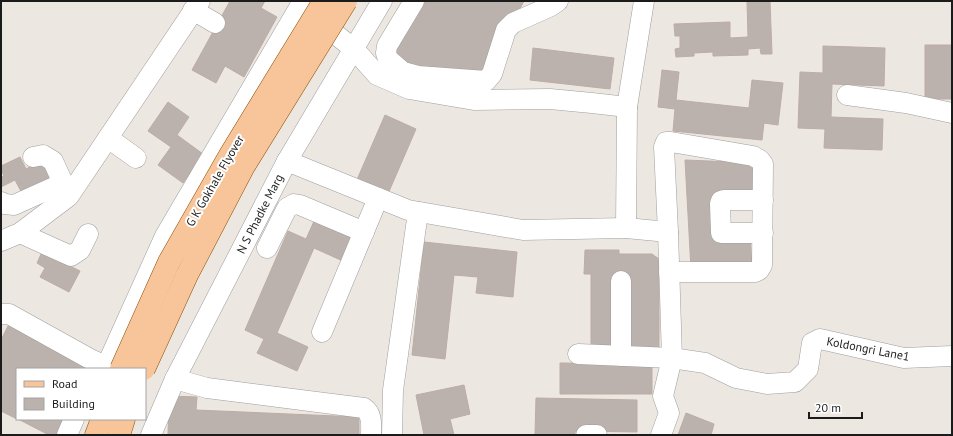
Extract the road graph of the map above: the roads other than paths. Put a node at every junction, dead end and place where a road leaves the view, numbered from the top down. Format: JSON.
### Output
{"nodes":[{"id":1,"x":324,"y":1,"type":"edge"},
{"id":2,"x":346,"y":1,"type":"edge"},
{"id":3,"x":382,"y":1,"type":"edge"},
{"id":4,"x":558,"y":1,"type":"edge"},
{"id":5,"x":644,"y":1,"type":"edge"},
{"id":6,"x":302,"y":3,"type":"edge"},
{"id":7,"x":408,"y":3,"type":"edge"},
{"id":8,"x":196,"y":6,"type":"edge"},
{"id":9,"x":215,"y":23,"type":"dead end"},
{"id":10,"x":354,"y":49,"type":"junction"},
{"id":11,"x":847,"y":95,"type":"dead end"},
{"id":12,"x":627,"y":107,"type":"junction"},
{"id":13,"x":952,"y":114,"type":"edge"},
{"id":14,"x":108,"y":138,"type":"junction"},
{"id":15,"x":33,"y":157,"type":"dead end"},
{"id":16,"x":136,"y":158,"type":"dead end"},
{"id":17,"x":287,"y":161,"type":"junction"},
{"id":18,"x":66,"y":190,"type":"junction"},
{"id":19,"x":378,"y":198,"type":"junction"},
{"id":20,"x":763,"y":200,"type":"junction"},
{"id":21,"x":1,"y":202,"type":"edge"},
{"id":22,"x":418,"y":212,"type":"junction"},
{"id":23,"x":626,"y":228,"type":"junction"},
{"id":24,"x":364,"y":232,"type":"junction"},
{"id":25,"x":668,"y":232,"type":"junction"},
{"id":26,"x":20,"y":233,"type":"junction"},
{"id":27,"x":763,"y":233,"type":"junction"},
{"id":28,"x":88,"y":234,"type":"dead end"},
{"id":29,"x":1,"y":241,"type":"edge"},
{"id":30,"x":267,"y":248,"type":"dead end"},
{"id":31,"x":669,"y":272,"type":"junction"},
{"id":32,"x":621,"y":281,"type":"dead end"},
{"id":33,"x":1,"y":314,"type":"edge"},
{"id":34,"x":322,"y":332,"type":"dead end"},
{"id":35,"x":578,"y":354,"type":"dead end"},
{"id":36,"x":621,"y":356,"type":"junction"},
{"id":37,"x":952,"y":356,"type":"edge"},
{"id":38,"x":672,"y":358,"type":"junction"},
{"id":39,"x":111,"y":368,"type":"edge"},
{"id":40,"x":144,"y":368,"type":"edge"},
{"id":41,"x":175,"y":379,"type":"junction"},
{"id":42,"x":74,"y":420,"type":"edge"},
{"id":43,"x":86,"y":420,"type":"edge"},
{"id":44,"x":102,"y":420,"type":"edge"},
{"id":45,"x":124,"y":420,"type":"edge"},
{"id":46,"x":67,"y":435,"type":"edge"},
{"id":47,"x":80,"y":435,"type":"edge"},
{"id":48,"x":96,"y":435,"type":"edge"},
{"id":49,"x":119,"y":435,"type":"edge"},
{"id":50,"x":151,"y":435,"type":"edge"},
{"id":51,"x":371,"y":435,"type":"edge"},
{"id":52,"x":392,"y":435,"type":"edge"},
{"id":53,"x":586,"y":435,"type":"edge"},
{"id":54,"x":597,"y":435,"type":"edge"},
{"id":55,"x":661,"y":435,"type":"edge"}],
"edges":[{"from":1,"to":39,"type":"main road","name":"G K Gokhale Flyover","bridge":true},
{"from":2,"to":40,"type":"main road","name":"G K Gokhale Flyover","bridge":true},
{"from":3,"to":10,"type":"street","name":"N S Phadke Marg"},
{"from":4,"to":7,"type":"street"},
{"from":5,"to":12,"type":"street"},
{"from":6,"to":10,"type":"street"},
{"from":6,"to":39,"type":"street"},
{"from":8,"to":9,"type":"street"},
{"from":8,"to":14,"type":"street"},
{"from":10,"to":12,"type":"street"},
{"from":10,"to":17,"type":"street","name":"N S Phadke Marg"},
{"from":11,"to":13,"type":"street"},
{"from":12,"to":23,"type":"street"},
{"from":14,"to":16,"type":"street"},
{"from":14,"to":18,"type":"street"},
{"from":15,"to":18,"type":"street"},
{"from":17,"to":19,"type":"street"},
{"from":17,"to":41,"type":"street","name":"N S Phadke Marg"},
{"from":18,"to":21,"type":"street"},
{"from":18,"to":26,"type":"street"},
{"from":19,"to":22,"type":"street"},
{"from":19,"to":24,"type":"street"},
{"from":20,"to":25,"type":"street"},
{"from":20,"to":27,"type":"street"},
{"from":20,"to":27,"type":"street"},
{"from":22,"to":23,"type":"street"},
{"from":22,"to":52,"type":"street"},
{"from":23,"to":25,"type":"street"},
{"from":24,"to":30,"type":"street"},
{"from":24,"to":34,"type":"street"},
{"from":25,"to":31,"type":"street"},
{"from":26,"to":28,"type":"street"},
{"from":26,"to":29,"type":"street"},
{"from":27,"to":31,"type":"street"},
{"from":31,"to":38,"type":"street"},
{"from":32,"to":36,"type":"street"},
{"from":33,"to":39,"type":"street"},
{"from":35,"to":36,"type":"street"},
{"from":36,"to":38,"type":"street"},
{"from":37,"to":38,"type":"street","name":"Koldongri Lane1"},
{"from":38,"to":55,"type":"street"},
{"from":41,"to":50,"type":"street","name":"N S Phadke Marg"},
{"from":41,"to":51,"type":"street"},
{"from":42,"to":46,"type":"street"},
{"from":43,"to":47,"type":"street"},
{"from":44,"to":48,"type":"main road"},
{"from":45,"to":49,"type":"main road"},
{"from":53,"to":54,"type":"street"}]}
